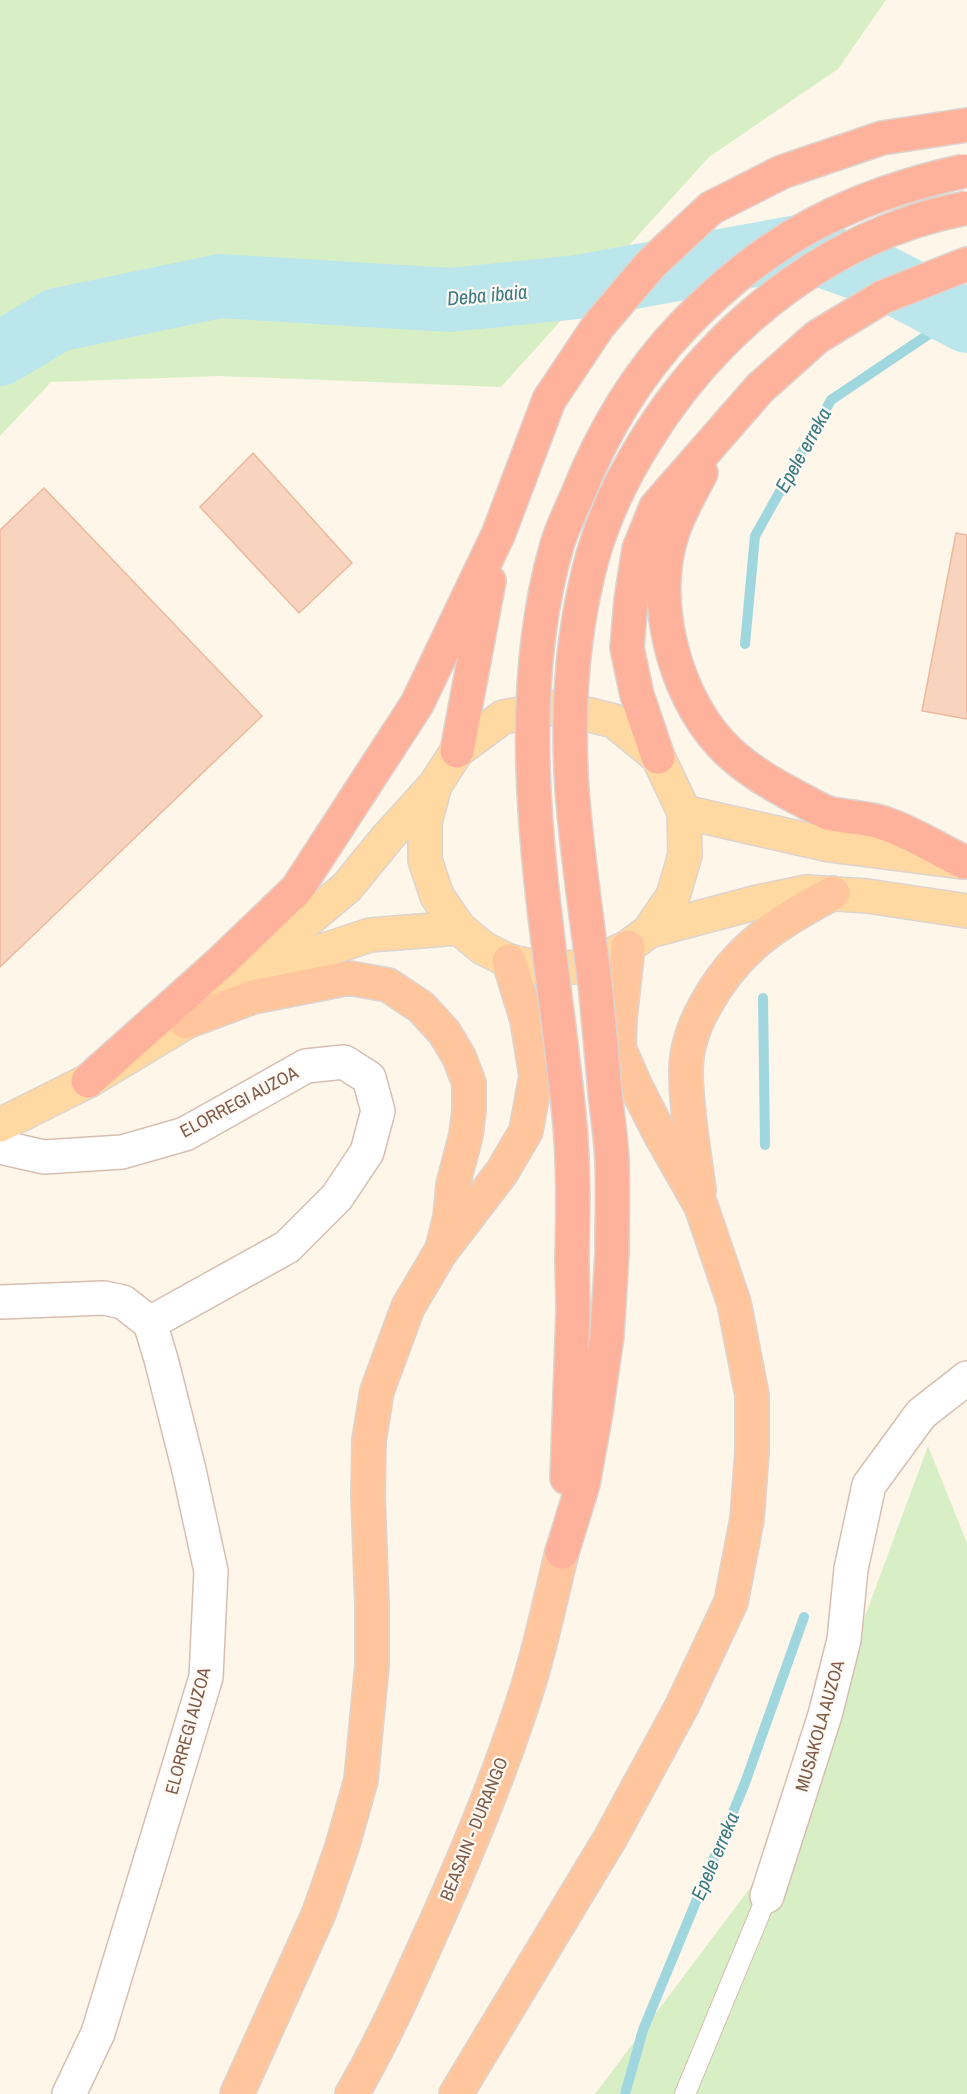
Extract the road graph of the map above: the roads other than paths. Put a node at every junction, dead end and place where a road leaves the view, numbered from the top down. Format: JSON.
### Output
{"nodes":[{"id":1,"x":961,"y":125,"type":"edge"},
{"id":2,"x":965,"y":170,"type":"edge"},
{"id":3,"x":967,"y":208,"type":"edge"},
{"id":4,"x":967,"y":264,"type":"edge"},
{"id":5,"x":727,"y":425,"type":"junction"},
{"id":6,"x":498,"y":535,"type":"junction"},
{"id":7,"x":457,"y":751,"type":"junction"},
{"id":8,"x":658,"y":757,"type":"junction"},
{"id":9,"x":435,"y":785,"type":"junction"},
{"id":10,"x":684,"y":812,"type":"junction"},
{"id":11,"x":966,"y":862,"type":"edge"},
{"id":12,"x":833,"y":893,"type":"junction"},
{"id":13,"x":967,"y":911,"type":"edge"},
{"id":14,"x":459,"y":927,"type":"junction"},
{"id":15,"x":638,"y":939,"type":"junction"},
{"id":16,"x":509,"y":961,"type":"junction"},
{"id":17,"x":186,"y":1022,"type":"junction"},
{"id":18,"x":88,"y":1081,"type":"junction"},
{"id":19,"x":0,"y":1125,"type":"edge"},
{"id":20,"x":0,"y":1147,"type":"edge"},
{"id":21,"x":701,"y":1206,"type":"junction"},
{"id":22,"x":440,"y":1253,"type":"junction"},
{"id":23,"x":0,"y":1302,"type":"edge"},
{"id":24,"x":150,"y":1323,"type":"junction"},
{"id":25,"x":967,"y":1378,"type":"edge"},
{"id":26,"x":562,"y":1552,"type":"junction"},
{"id":27,"x":767,"y":1896,"type":"joint"},
{"id":28,"x":69,"y":2094,"type":"edge"},
{"id":29,"x":237,"y":2094,"type":"edge"},
{"id":30,"x":352,"y":2094,"type":"edge"},
{"id":31,"x":456,"y":2094,"type":"edge"},
{"id":32,"x":685,"y":2094,"type":"edge"}],
"edges":[{"from":1,"to":6,"type":"highway"},
{"from":2,"to":26,"type":"highway","bridge":true},
{"from":3,"to":26,"type":"highway","bridge":true},
{"from":4,"to":5,"type":"highway"},
{"from":5,"to":8,"type":"highway"},
{"from":5,"to":11,"type":"highway"},
{"from":6,"to":7,"type":"highway"},
{"from":6,"to":18,"type":"highway"},
{"from":7,"to":8,"type":"main road"},
{"from":7,"to":9,"type":"main road"},
{"from":8,"to":10,"type":"main road"},
{"from":9,"to":14,"type":"main road"},
{"from":9,"to":17,"type":"main road"},
{"from":10,"to":11,"type":"main road"},
{"from":10,"to":15,"type":"main road"},
{"from":12,"to":13,"type":"main road"},
{"from":12,"to":15,"type":"main road"},
{"from":12,"to":21,"type":"highway"},
{"from":14,"to":16,"type":"main road"},
{"from":14,"to":17,"type":"main road"},
{"from":15,"to":16,"type":"main road"},
{"from":15,"to":21,"type":"highway"},
{"from":16,"to":22,"type":"highway"},
{"from":17,"to":18,"type":"main road"},
{"from":17,"to":22,"type":"highway"},
{"from":18,"to":19,"type":"main road"},
{"from":20,"to":24,"type":"street","name":"ELORREGI AUZOA"},
{"from":21,"to":31,"type":"highway"},
{"from":22,"to":29,"type":"highway"},
{"from":23,"to":24,"type":"street"},
{"from":24,"to":28,"type":"street","name":"ELORREGI AUZOA"},
{"from":25,"to":27,"type":"street","name":"MUSAKOLA AUZOA"},
{"from":26,"to":30,"type":"highway","name":"BEASAIN - DURANGO"},
{"from":27,"to":32,"type":"lane","name":"MUSAKOLA AUZOA"}]}
